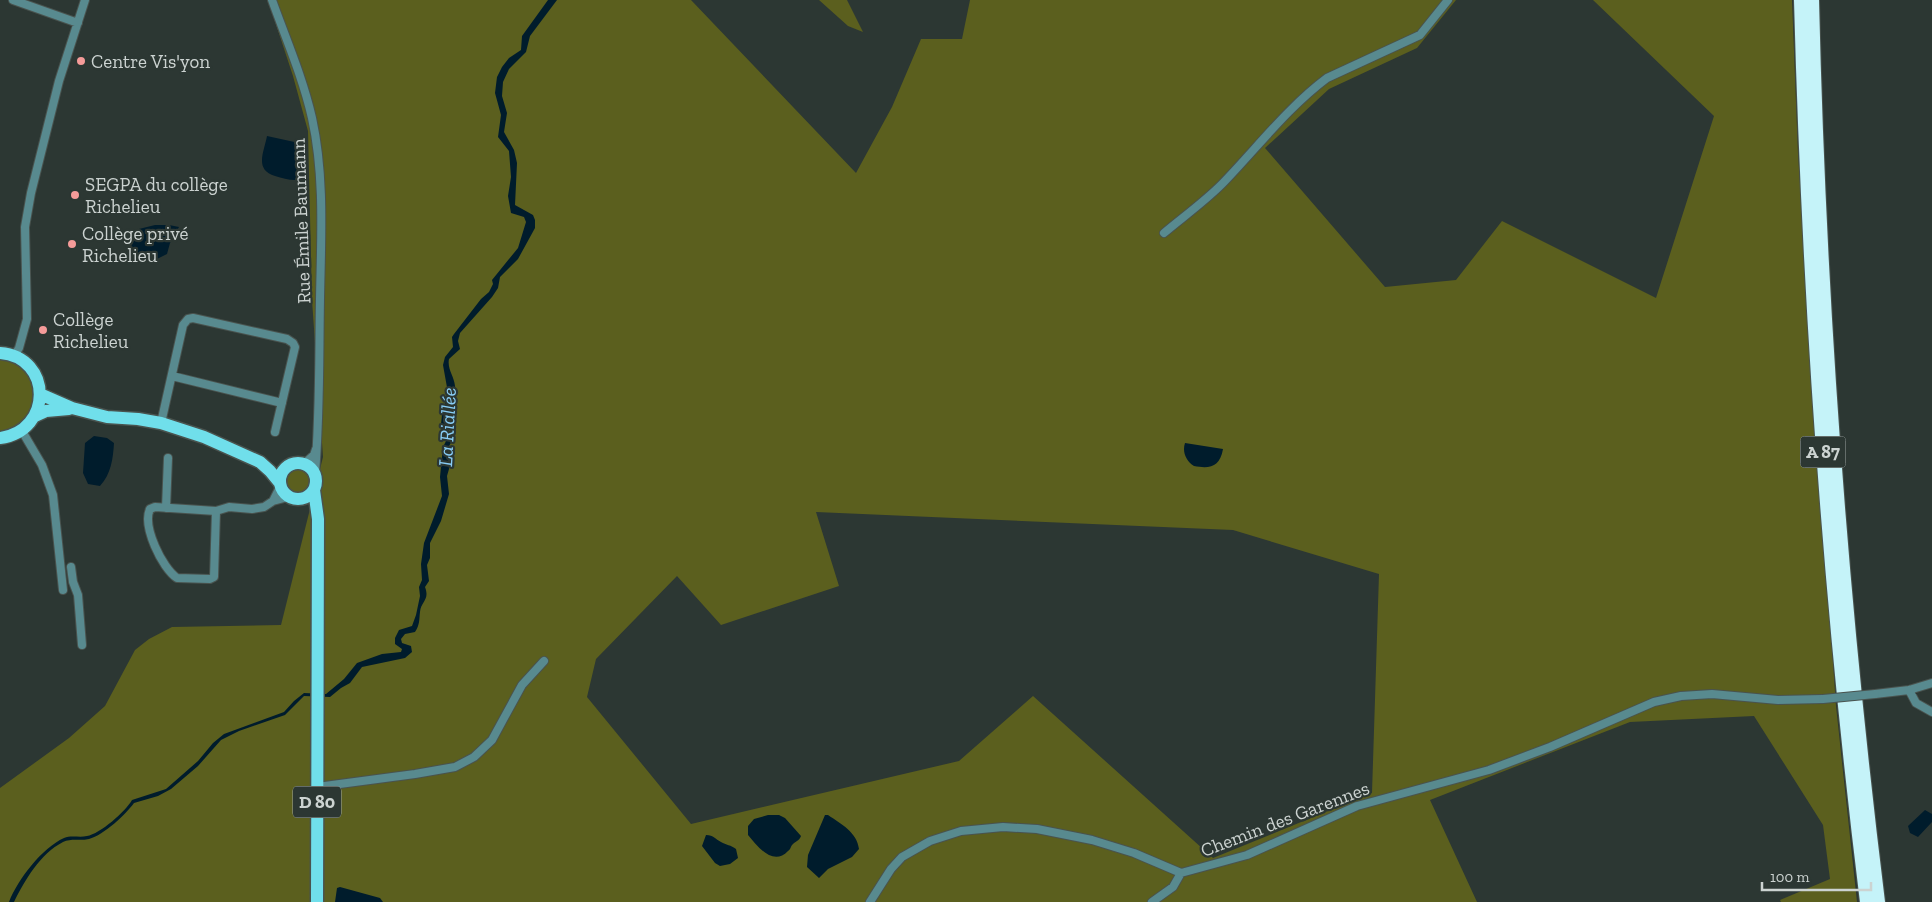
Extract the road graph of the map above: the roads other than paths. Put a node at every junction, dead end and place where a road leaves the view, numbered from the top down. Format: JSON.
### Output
{"nodes":[{"id":1,"x":13,"y":0,"type":"edge"},
{"id":2,"x":86,"y":0,"type":"edge"},
{"id":3,"x":272,"y":0,"type":"edge"},
{"id":4,"x":1448,"y":0,"type":"edge"},
{"id":5,"x":1801,"y":0,"type":"edge"},
{"id":6,"x":1812,"y":0,"type":"edge"},
{"id":7,"x":78,"y":23,"type":"junction"},
{"id":8,"x":1164,"y":234,"type":"dead end"},
{"id":9,"x":0,"y":353,"type":"edge"},
{"id":10,"x":14,"y":356,"type":"junction"},
{"id":11,"x":172,"y":376,"type":"junction"},
{"id":12,"x":40,"y":394,"type":"junction"},
{"id":13,"x":282,"y":404,"type":"junction"},
{"id":14,"x":72,"y":408,"type":"junction"},
{"id":15,"x":35,"y":416,"type":"junction"},
{"id":16,"x":161,"y":423,"type":"junction"},
{"id":17,"x":22,"y":431,"type":"junction"},
{"id":18,"x":275,"y":432,"type":"dead end"},
{"id":19,"x":0,"y":438,"type":"edge"},
{"id":20,"x":317,"y":448,"type":"junction"},
{"id":21,"x":168,"y":458,"type":"dead end"},
{"id":22,"x":260,"y":462,"type":"junction"},
{"id":23,"x":305,"y":463,"type":"junction"},
{"id":24,"x":288,"y":465,"type":"junction"},
{"id":25,"x":314,"y":473,"type":"junction"},
{"id":26,"x":314,"y":490,"type":"junction"},
{"id":27,"x":286,"y":491,"type":"junction"},
{"id":28,"x":272,"y":501,"type":"junction"},
{"id":29,"x":166,"y":508,"type":"junction"},
{"id":30,"x":216,"y":511,"type":"junction"},
{"id":31,"x":318,"y":518,"type":"junction"},
{"id":32,"x":71,"y":567,"type":"dead end"},
{"id":33,"x":74,"y":585,"type":"junction"},
{"id":34,"x":82,"y":645,"type":"dead end"},
{"id":35,"x":544,"y":660,"type":"dead end"},
{"id":36,"x":1932,"y":683,"type":"edge"},
{"id":37,"x":1909,"y":690,"type":"junction"},
{"id":38,"x":1932,"y":712,"type":"edge"},
{"id":39,"x":317,"y":787,"type":"junction"},
{"id":40,"x":1181,"y":873,"type":"junction"},
{"id":41,"x":317,"y":902,"type":"edge"},
{"id":42,"x":870,"y":902,"type":"edge"},
{"id":43,"x":1152,"y":902,"type":"edge"},
{"id":44,"x":1867,"y":902,"type":"edge"},
{"id":45,"x":1878,"y":902,"type":"edge"}],
"edges":[{"from":1,"to":7,"type":"street"},
{"from":2,"to":7,"type":"street"},
{"from":3,"to":20,"type":"street","name":"Rue Émile Baumann"},
{"from":4,"to":8,"type":"street"},
{"from":5,"to":44,"type":"highway","number":"A 87"},
{"from":6,"to":45,"type":"highway","number":"A 87"},
{"from":7,"to":10,"type":"street"},
{"from":9,"to":10,"type":"main road"},
{"from":10,"to":12,"type":"main road"},
{"from":11,"to":13,"type":"street"},
{"from":11,"to":13,"type":"street"},
{"from":11,"to":16,"type":"street"},
{"from":12,"to":14,"type":"main road"},
{"from":12,"to":15,"type":"main road"},
{"from":13,"to":18,"type":"street"},
{"from":14,"to":15,"type":"main road"},
{"from":14,"to":16,"type":"main road"},
{"from":15,"to":17,"type":"main road"},
{"from":16,"to":22,"type":"main road"},
{"from":17,"to":19,"type":"main road"},
{"from":17,"to":33,"type":"street"},
{"from":20,"to":23,"type":"street"},
{"from":20,"to":25,"type":"street","name":"Rue Émile Baumann"},
{"from":21,"to":29,"type":"street"},
{"from":22,"to":24,"type":"main road"},
{"from":22,"to":27,"type":"main road"},
{"from":23,"to":24,"type":"main road"},
{"from":23,"to":25,"type":"main road"},
{"from":24,"to":27,"type":"main road"},
{"from":25,"to":26,"type":"main road"},
{"from":26,"to":27,"type":"main road"},
{"from":26,"to":31,"type":"main road","number":"D 80"},
{"from":27,"to":28,"type":"street"},
{"from":27,"to":28,"type":"street"},
{"from":27,"to":31,"type":"main road"},
{"from":28,"to":30,"type":"street"},
{"from":29,"to":30,"type":"street"},
{"from":29,"to":30,"type":"street"},
{"from":31,"to":39,"type":"main road","number":"D 80"},
{"from":32,"to":33,"type":"street"},
{"from":33,"to":34,"type":"street"},
{"from":35,"to":39,"type":"street"},
{"from":36,"to":37,"type":"street","name":"Chemin des Garennes"},
{"from":37,"to":38,"type":"street"},
{"from":37,"to":40,"type":"street","name":"Chemin des Garennes","bridge":true},
{"from":39,"to":41,"type":"main road","number":"D 80"},
{"from":40,"to":42,"type":"street","name":"Chemin des Garennes"},
{"from":40,"to":43,"type":"street"}]}
